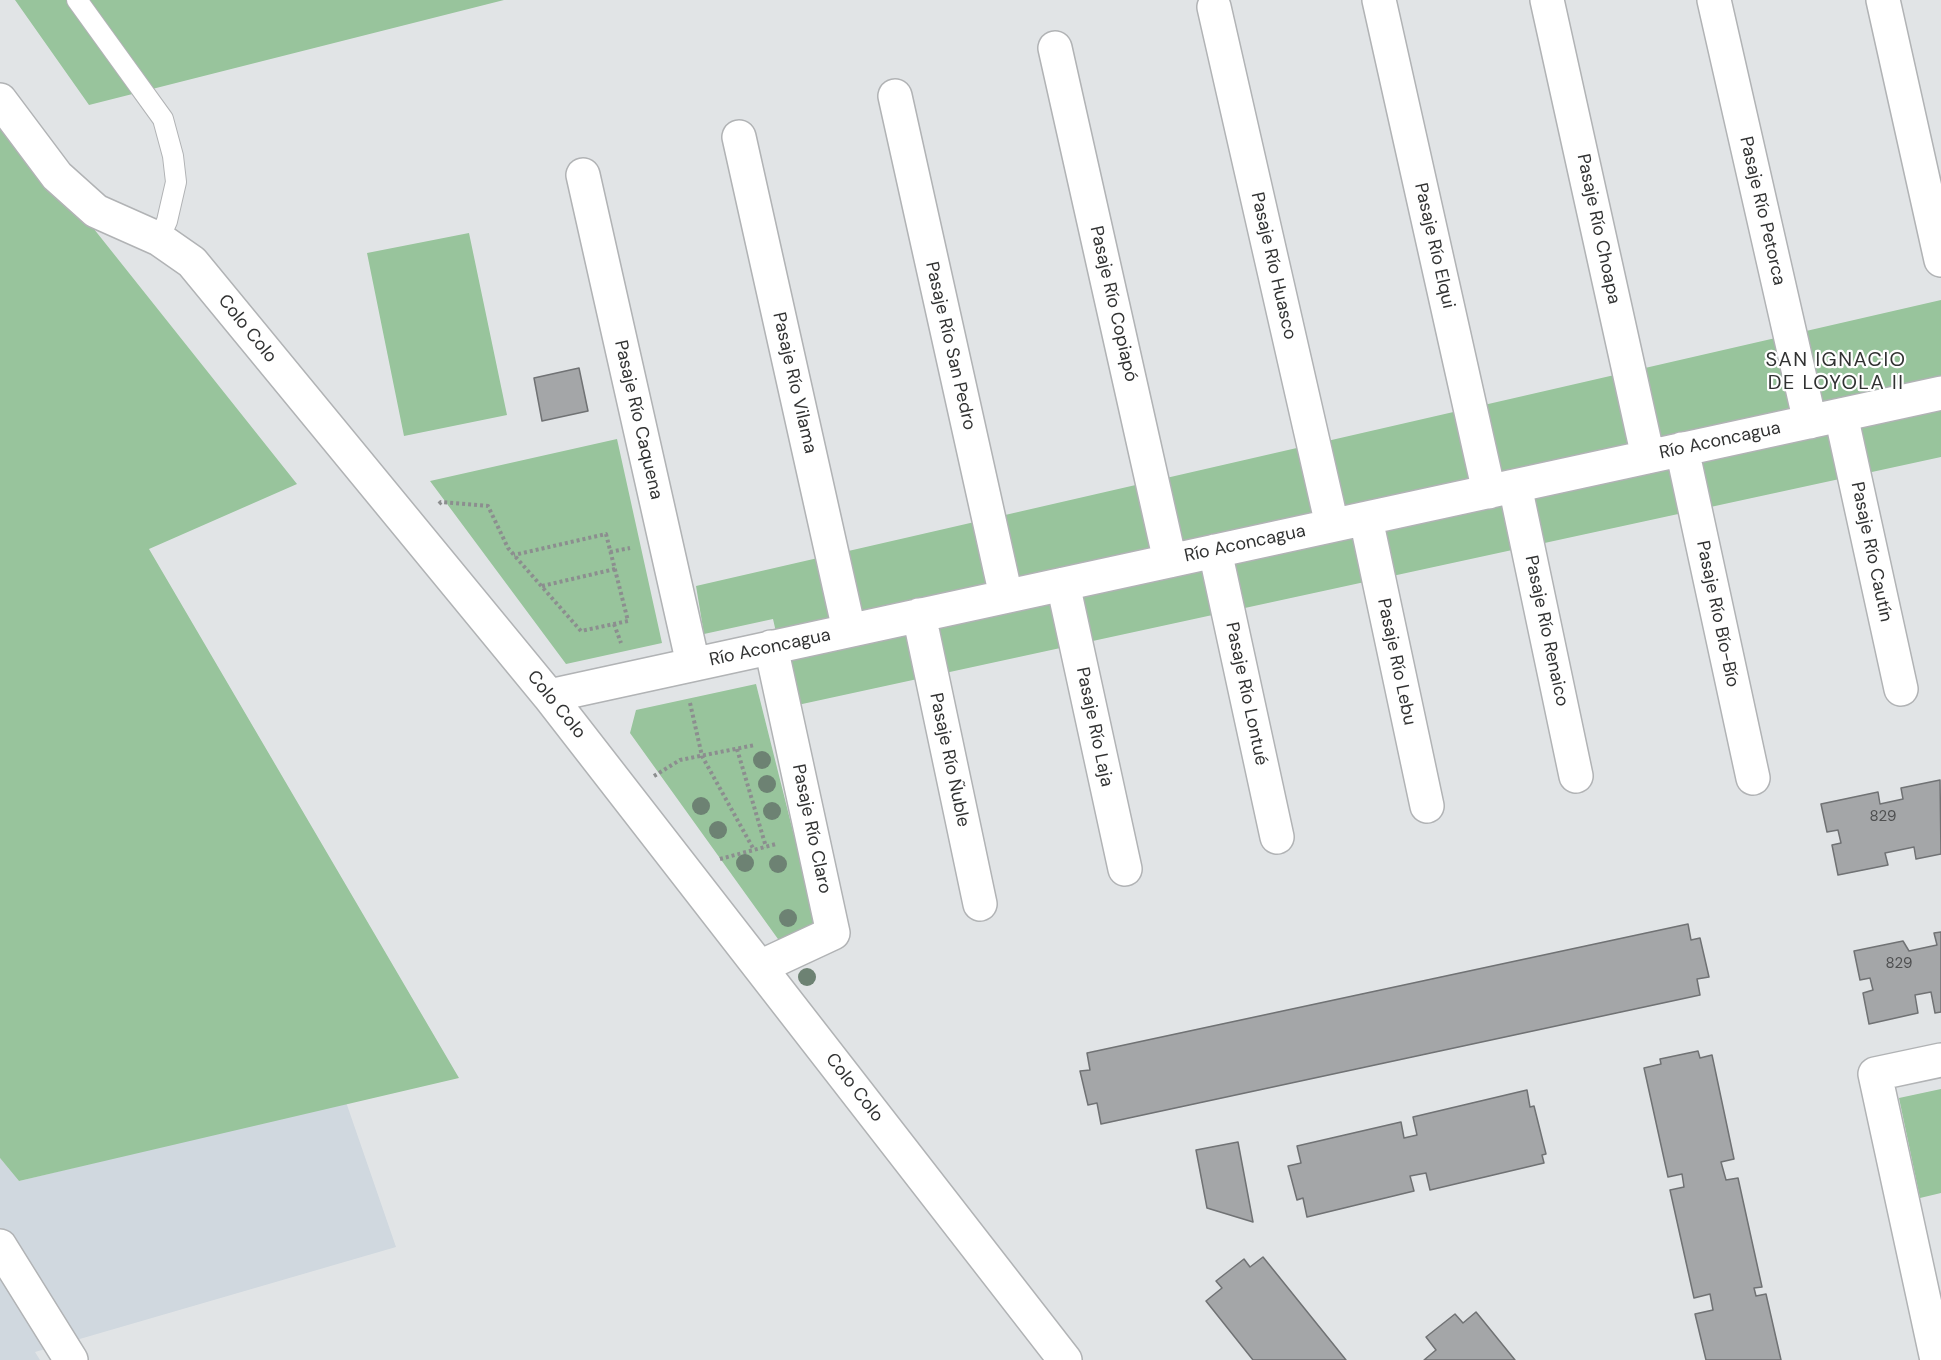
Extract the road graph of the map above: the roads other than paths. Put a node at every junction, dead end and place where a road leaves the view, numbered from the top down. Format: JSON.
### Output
{"nodes":[{"id":1,"x":76,"y":0,"type":"edge"},
{"id":2,"x":1379,"y":0,"type":"edge"},
{"id":3,"x":1547,"y":0,"type":"edge"},
{"id":4,"x":1714,"y":0,"type":"edge"},
{"id":5,"x":1882,"y":0,"type":"edge"},
{"id":6,"x":1214,"y":7,"type":"dead end"},
{"id":7,"x":1055,"y":48,"type":"dead end"},
{"id":8,"x":895,"y":96,"type":"dead end"},
{"id":9,"x":0,"y":100,"type":"edge"},
{"id":10,"x":739,"y":137,"type":"dead end"},
{"id":11,"x":583,"y":175,"type":"dead end"},
{"id":12,"x":159,"y":239,"type":"junction"},
{"id":13,"x":1941,"y":260,"type":"edge"},
{"id":14,"x":1941,"y":393,"type":"edge"},
{"id":15,"x":1842,"y":415,"type":"junction"},
{"id":16,"x":1810,"y":422,"type":"junction"},
{"id":17,"x":1682,"y":449,"type":"junction"},
{"id":18,"x":1648,"y":457,"type":"junction"},
{"id":19,"x":1502,"y":489,"type":"junction"},
{"id":20,"x":1366,"y":519,"type":"junction"},
{"id":21,"x":1332,"y":525,"type":"junction"},
{"id":22,"x":1215,"y":551,"type":"junction"},
{"id":23,"x":1170,"y":561,"type":"junction"},
{"id":24,"x":1063,"y":584,"type":"junction"},
{"id":25,"x":1006,"y":597,"type":"junction"},
{"id":26,"x":919,"y":615,"type":"junction"},
{"id":27,"x":849,"y":630,"type":"junction"},
{"id":28,"x":771,"y":647,"type":"junction"},
{"id":29,"x":687,"y":666,"type":"junction"},
{"id":30,"x":1901,"y":689,"type":"dead end"},
{"id":31,"x":549,"y":696,"type":"junction"},
{"id":32,"x":1576,"y":776,"type":"dead end"},
{"id":33,"x":1753,"y":778,"type":"dead end"},
{"id":34,"x":1427,"y":806,"type":"dead end"},
{"id":35,"x":1277,"y":837,"type":"dead end"},
{"id":36,"x":1125,"y":869,"type":"dead end"},
{"id":37,"x":980,"y":904,"type":"dead end"},
{"id":38,"x":760,"y":966,"type":"junction"},
{"id":39,"x":1941,"y":1060,"type":"edge"},
{"id":40,"x":0,"y":1246,"type":"edge"},
{"id":41,"x":71,"y":1360,"type":"edge"},
{"id":42,"x":1065,"y":1360,"type":"edge"},
{"id":43,"x":1937,"y":1360,"type":"edge"}],
"edges":[{"from":1,"to":12,"type":"lane"},
{"from":2,"to":19,"type":"street","name":"Pasaje Río Elqui"},
{"from":3,"to":18,"type":"street","name":"Pasaje Río Choapa"},
{"from":4,"to":16,"type":"street","name":"Pasaje Río Petorca"},
{"from":5,"to":13,"type":"street"},
{"from":6,"to":21,"type":"street","name":"Pasaje Río Huasco"},
{"from":7,"to":23,"type":"street","name":"Pasaje Río Copiapó"},
{"from":8,"to":25,"type":"street","name":"Pasaje Río San Pedro"},
{"from":9,"to":12,"type":"street","name":"Colo Colo"},
{"from":10,"to":27,"type":"street","name":"Pasaje Río Vilama"},
{"from":11,"to":29,"type":"street","name":"Pasaje Río Caquena"},
{"from":12,"to":31,"type":"street","name":"Colo Colo"},
{"from":14,"to":15,"type":"street","name":"Río Aconcagua"},
{"from":15,"to":16,"type":"street","name":"Río Aconcagua"},
{"from":15,"to":30,"type":"street","name":"Pasaje Río Cautín"},
{"from":16,"to":17,"type":"street","name":"Río Aconcagua"},
{"from":17,"to":18,"type":"street","name":"Río Aconcagua"},
{"from":17,"to":33,"type":"street","name":"Pasaje Río Bío-Bío"},
{"from":18,"to":19,"type":"street","name":"Río Aconcagua"},
{"from":19,"to":20,"type":"street","name":"Río Aconcagua"},
{"from":19,"to":32,"type":"street","name":"Pasaje Río Renaico"},
{"from":20,"to":21,"type":"street","name":"Río Aconcagua"},
{"from":20,"to":34,"type":"street","name":"Pasaje Río Lebu"},
{"from":21,"to":22,"type":"street","name":"Río Aconcagua"},
{"from":22,"to":23,"type":"street","name":"Río Aconcagua"},
{"from":22,"to":35,"type":"street","name":"Pasaje Río Lontué"},
{"from":23,"to":24,"type":"street","name":"Río Aconcagua"},
{"from":24,"to":25,"type":"street","name":"Río Aconcagua"},
{"from":24,"to":36,"type":"street","name":"Pasaje Río Laja"},
{"from":25,"to":26,"type":"street","name":"Río Aconcagua"},
{"from":26,"to":27,"type":"street","name":"Río Aconcagua"},
{"from":26,"to":37,"type":"street","name":"Pasaje Río Ñuble"},
{"from":27,"to":28,"type":"street","name":"Río Aconcagua"},
{"from":28,"to":29,"type":"street","name":"Río Aconcagua"},
{"from":28,"to":38,"type":"street","name":"Pasaje Río Claro"},
{"from":29,"to":31,"type":"street","name":"Río Aconcagua"},
{"from":31,"to":38,"type":"street","name":"Colo Colo"},
{"from":38,"to":42,"type":"street","name":"Colo Colo"},
{"from":39,"to":43,"type":"street"},
{"from":40,"to":41,"type":"street"}]}
